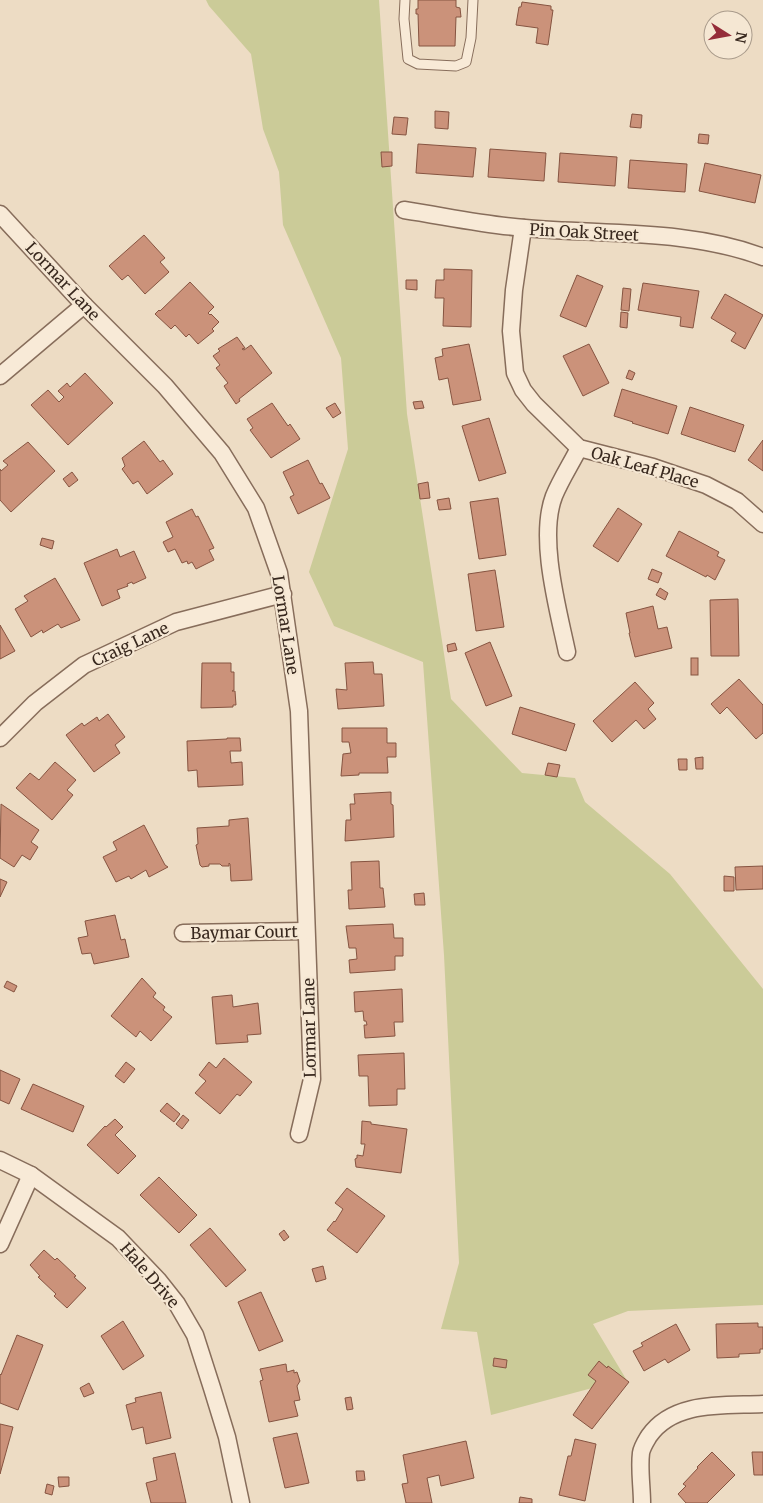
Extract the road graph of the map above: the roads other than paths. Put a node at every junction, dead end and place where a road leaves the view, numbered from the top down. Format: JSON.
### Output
{"nodes":[{"id":1,"x":405,"y":0,"type":"edge"},
{"id":2,"x":473,"y":0,"type":"edge"},
{"id":3,"x":404,"y":210,"type":"dead end"},
{"id":4,"x":0,"y":214,"type":"edge"},
{"id":5,"x":523,"y":228,"type":"junction"},
{"id":6,"x":763,"y":257,"type":"edge"},
{"id":7,"x":84,"y":305,"type":"junction"},
{"id":8,"x":0,"y":376,"type":"edge"},
{"id":9,"x":579,"y":448,"type":"junction"},
{"id":10,"x":763,"y":524,"type":"edge"},
{"id":11,"x":283,"y":594,"type":"junction"},
{"id":12,"x":567,"y":652,"type":"dead end"},
{"id":13,"x":0,"y":738,"type":"edge"},
{"id":14,"x":306,"y":930,"type":"junction"},
{"id":15,"x":183,"y":933,"type":"dead end"},
{"id":16,"x":299,"y":1134,"type":"dead end"},
{"id":17,"x":0,"y":1160,"type":"edge"},
{"id":18,"x":31,"y":1175,"type":"junction"},
{"id":19,"x":0,"y":1244,"type":"edge"},
{"id":20,"x":763,"y":1404,"type":"edge"},
{"id":21,"x":241,"y":1503,"type":"edge"},
{"id":22,"x":642,"y":1503,"type":"edge"}],
"edges":[{"from":1,"to":2,"type":"lane"},
{"from":3,"to":5,"type":"street","name":"Pin Oak Street"},
{"from":4,"to":7,"type":"street","name":"Lormar Lane"},
{"from":5,"to":6,"type":"street","name":"Pin Oak Street"},
{"from":5,"to":9,"type":"street","name":"Oak Leaf Place"},
{"from":7,"to":8,"type":"street"},
{"from":7,"to":11,"type":"street","name":"Lormar Lane"},
{"from":9,"to":10,"type":"street","name":"Oak Leaf Place"},
{"from":9,"to":12,"type":"street"},
{"from":11,"to":13,"type":"street","name":"Craig Lane"},
{"from":11,"to":14,"type":"street","name":"Lormar Lane"},
{"from":14,"to":15,"type":"street","name":"Baymar Court"},
{"from":14,"to":16,"type":"street","name":"Lormar Lane"},
{"from":17,"to":18,"type":"street","name":"Hale Drive"},
{"from":18,"to":19,"type":"street"},
{"from":18,"to":21,"type":"street","name":"Hale Drive"},
{"from":20,"to":22,"type":"street"}]}
